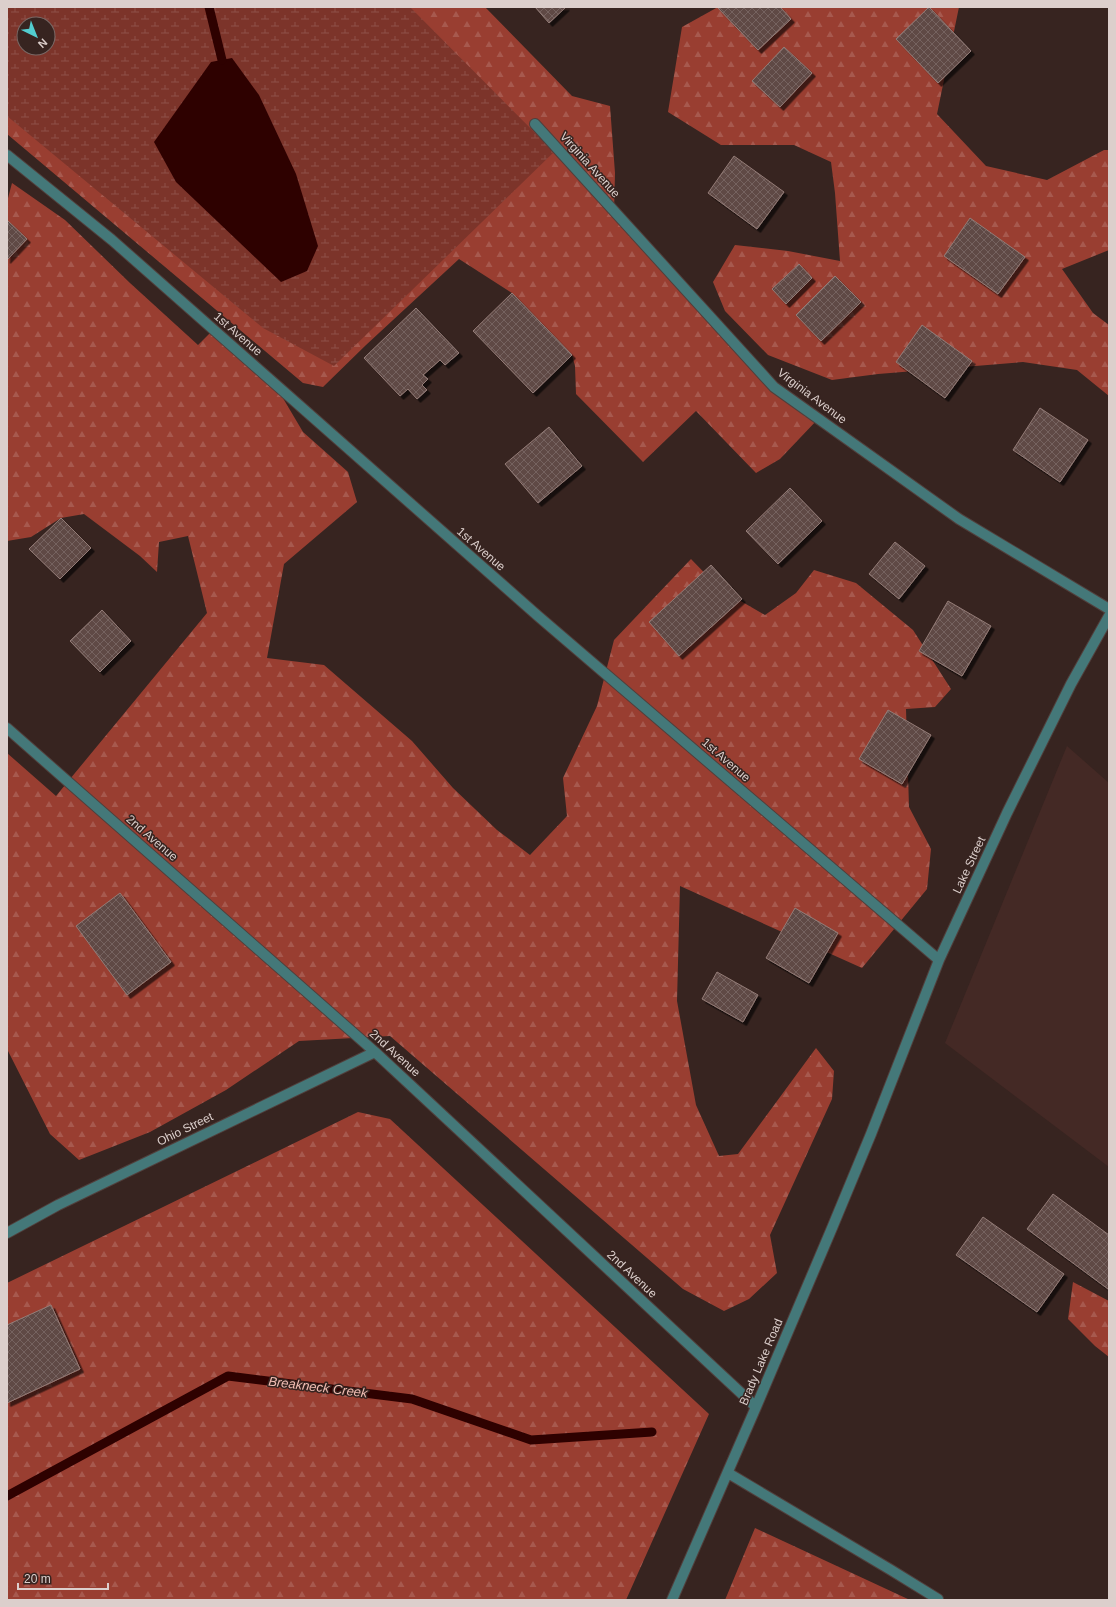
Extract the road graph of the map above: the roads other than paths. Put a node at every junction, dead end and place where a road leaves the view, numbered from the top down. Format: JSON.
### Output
{"nodes":[{"id":1,"x":535,"y":124,"type":"dead end"},
{"id":2,"x":7,"y":155,"type":"edge"},
{"id":3,"x":1109,"y":608,"type":"edge"},
{"id":4,"x":1109,"y":616,"type":"edge"},
{"id":5,"x":7,"y":728,"type":"edge"},
{"id":6,"x":939,"y":960,"type":"junction"},
{"id":7,"x":375,"y":1052,"type":"junction"},
{"id":8,"x":871,"y":1134,"type":"joint"},
{"id":9,"x":7,"y":1233,"type":"edge"},
{"id":10,"x":756,"y":1407,"type":"junction"},
{"id":11,"x":728,"y":1473,"type":"junction"},
{"id":12,"x":672,"y":1600,"type":"edge"},
{"id":13,"x":938,"y":1600,"type":"edge"}],
"edges":[{"from":1,"to":3,"type":"street","name":"Virginia Avenue"},
{"from":2,"to":6,"type":"street","name":"1st Avenue"},
{"from":4,"to":6,"type":"street","name":"Lake Street"},
{"from":5,"to":7,"type":"street","name":"2nd Avenue"},
{"from":6,"to":8,"type":"street","name":"Lake Street"},
{"from":7,"to":9,"type":"street","name":"Ohio Street"},
{"from":7,"to":10,"type":"street","name":"2nd Avenue"},
{"from":8,"to":10,"type":"street","name":"Brady Lake Road"},
{"from":10,"to":11,"type":"street","name":"Brady Lake Road"},
{"from":11,"to":12,"type":"street","name":"Brady Lake Road"},
{"from":11,"to":13,"type":"street"}]}
